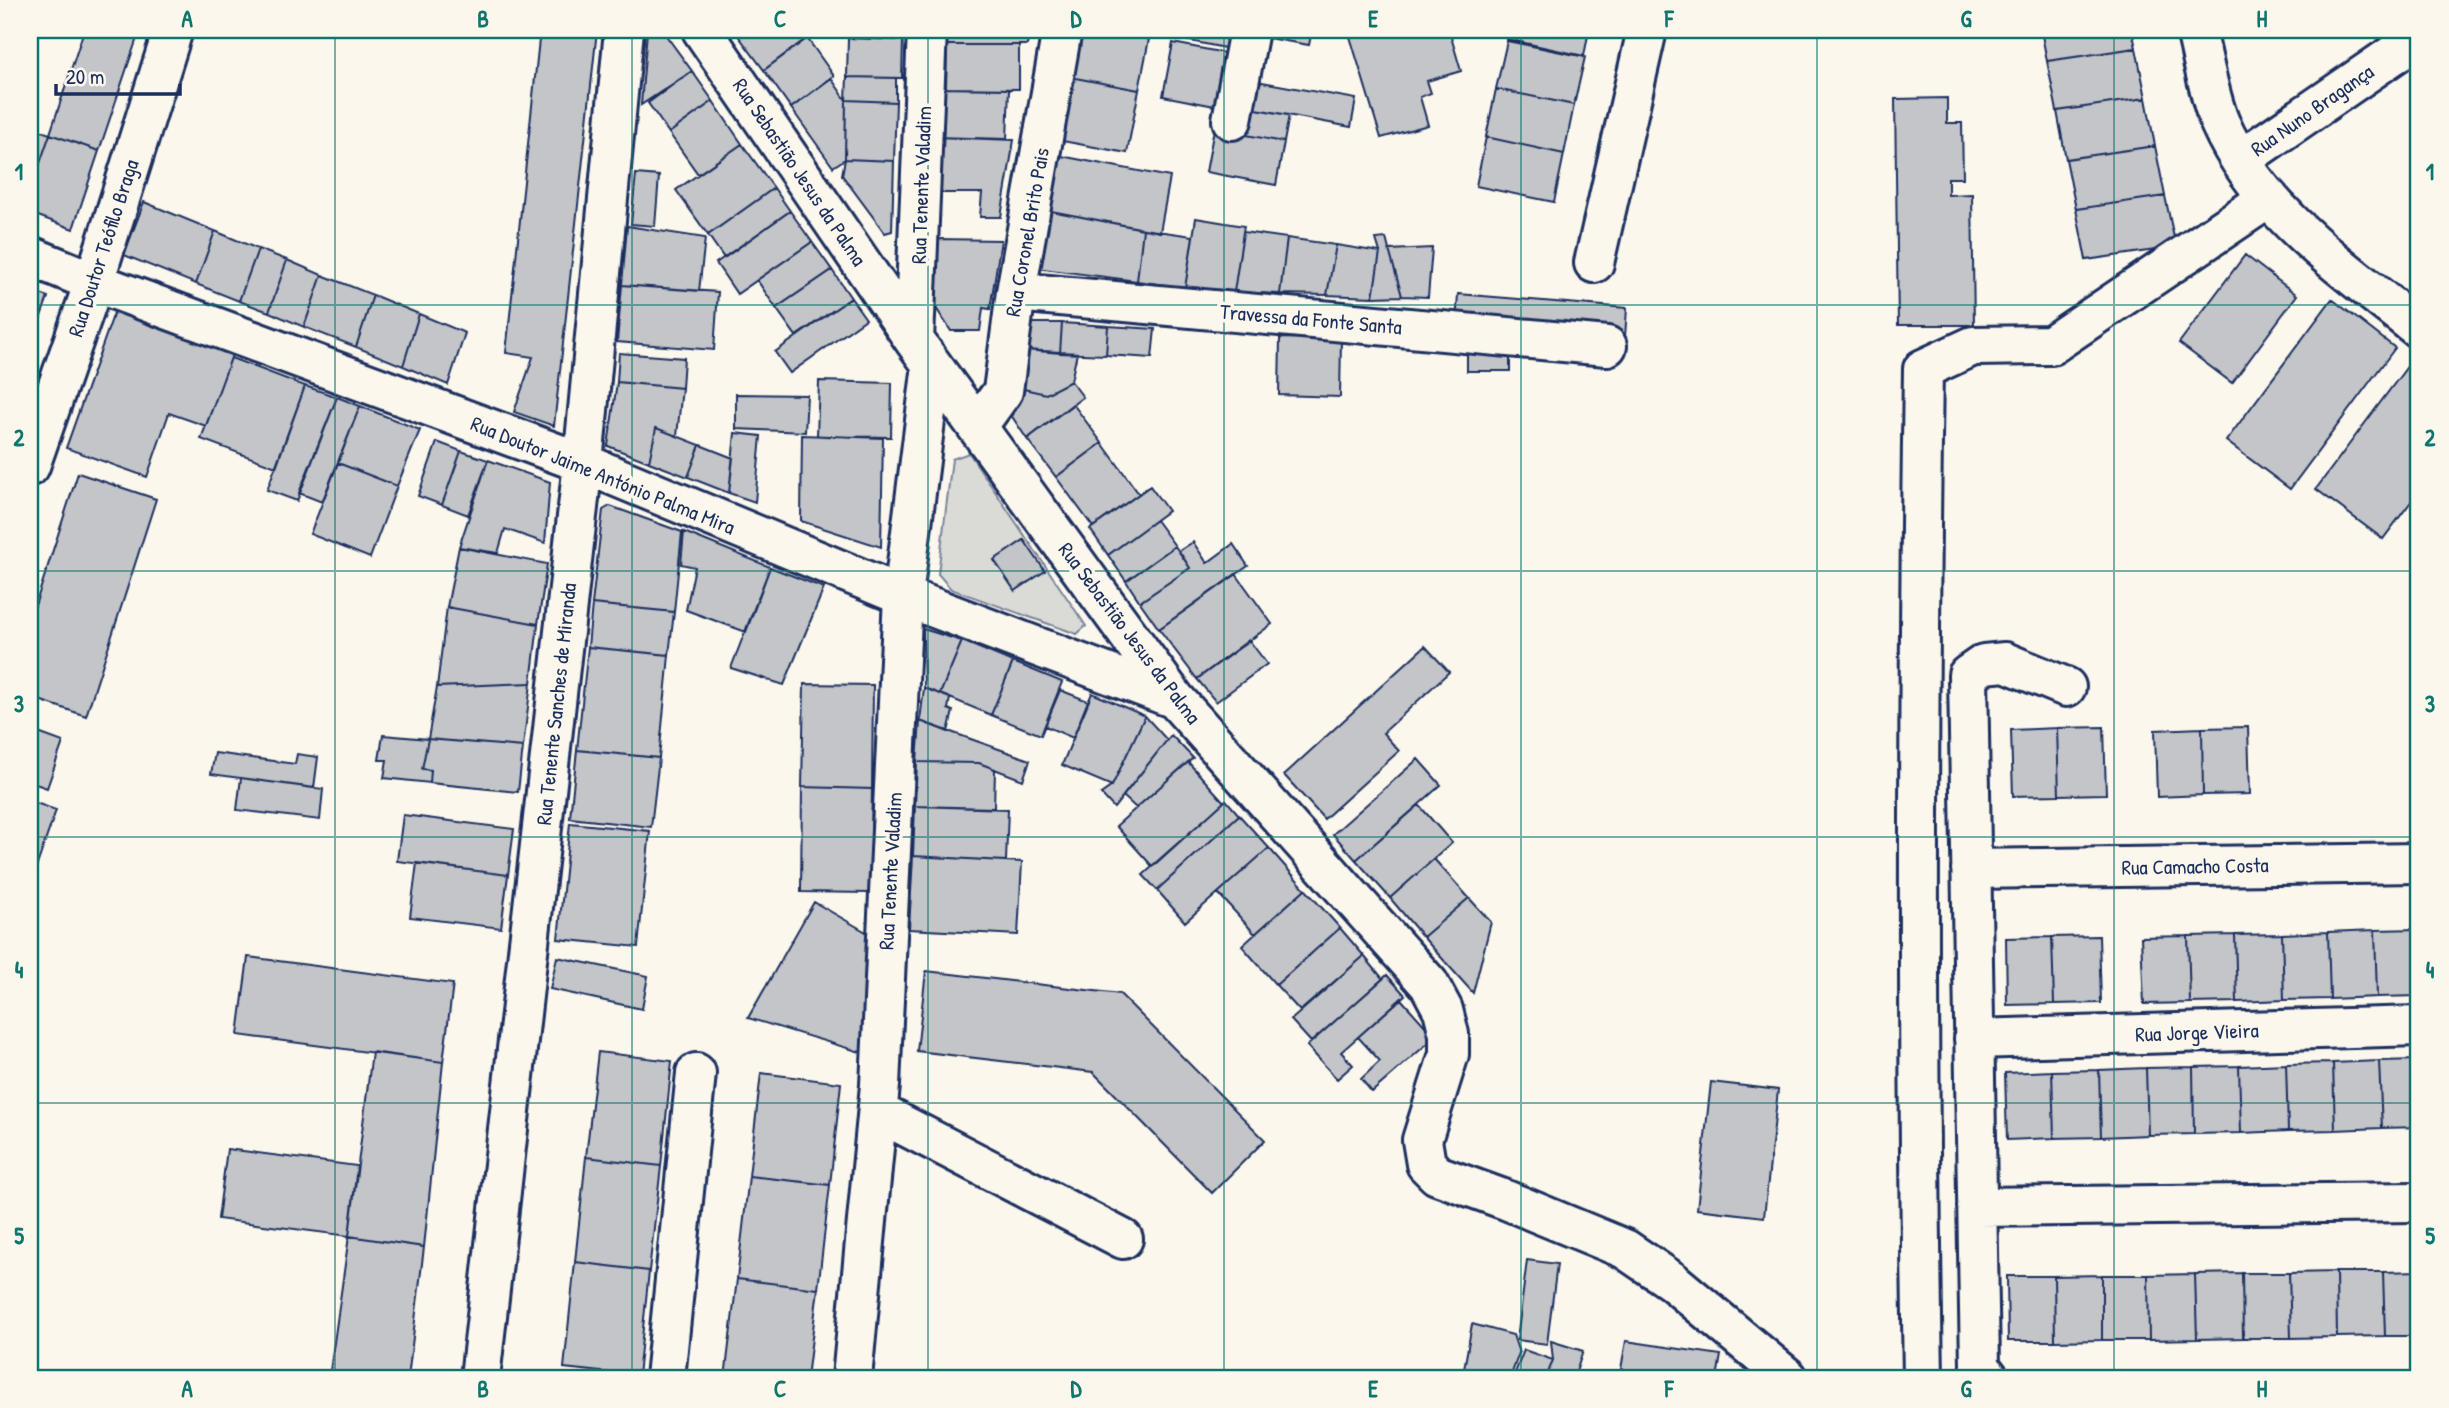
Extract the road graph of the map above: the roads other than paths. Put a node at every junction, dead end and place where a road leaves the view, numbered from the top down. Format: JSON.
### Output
{"nodes":[{"id":1,"x":173,"y":30,"type":"edge"},
{"id":2,"x":624,"y":30,"type":"edge"},
{"id":3,"x":702,"y":30,"type":"edge"},
{"id":4,"x":927,"y":30,"type":"edge"},
{"id":5,"x":1062,"y":30,"type":"edge"},
{"id":6,"x":1249,"y":30,"type":"edge"},
{"id":7,"x":1647,"y":30,"type":"edge"},
{"id":8,"x":2196,"y":30,"type":"edge"},
{"id":9,"x":2419,"y":37,"type":"edge"},
{"id":10,"x":1231,"y":120,"type":"dead end"},
{"id":11,"x":2240,"y":160,"type":"junction"},
{"id":12,"x":2269,"y":198,"type":"junction"},
{"id":13,"x":30,"y":256,"type":"edge"},
{"id":14,"x":1594,"y":263,"type":"dead end"},
{"id":15,"x":93,"y":282,"type":"junction"},
{"id":16,"x":1016,"y":292,"type":"junction"},
{"id":17,"x":2419,"y":329,"type":"edge"},
{"id":18,"x":1607,"y":346,"type":"dead end"},
{"id":19,"x":923,"y":353,"type":"junction"},
{"id":20,"x":977,"y":427,"type":"junction"},
{"id":21,"x":583,"y":463,"type":"junction"},
{"id":22,"x":30,"y":466,"type":"edge"},
{"id":23,"x":904,"y":596,"type":"junction"},
{"id":24,"x":2066,"y":687,"type":"dead end"},
{"id":25,"x":1175,"y":699,"type":"junction"},
{"id":26,"x":2419,"y":863,"type":"edge"},
{"id":27,"x":1971,"y":869,"type":"junction"},
{"id":28,"x":2419,"y":1026,"type":"edge"},
{"id":29,"x":1974,"y":1039,"type":"junction"},
{"id":30,"x":696,"y":1073,"type":"dead end"},
{"id":31,"x":878,"y":1112,"type":"junction"},
{"id":32,"x":2419,"y":1202,"type":"edge"},
{"id":33,"x":1977,"y":1207,"type":"junction"},
{"id":34,"x":1123,"y":1239,"type":"dead end"},
{"id":35,"x":1984,"y":1372,"type":"edge"},
{"id":36,"x":480,"y":1378,"type":"edge"},
{"id":37,"x":665,"y":1378,"type":"edge"},
{"id":38,"x":852,"y":1378,"type":"edge"},
{"id":39,"x":1788,"y":1378,"type":"edge"},
{"id":40,"x":1923,"y":1378,"type":"edge"}],
"edges":[{"from":1,"to":15,"type":"street","name":"Rua Doutor Teófilo Braga"},
{"from":2,"to":21,"type":"street","name":"Rua Tenente Sanches de Miranda"},
{"from":3,"to":19,"type":"street","name":"Rua Sebastião Jesus da Palma"},
{"from":4,"to":19,"type":"street","name":"Rua Tenente Valadim"},
{"from":5,"to":16,"type":"street","name":"Rua Coronel Brito Pais"},
{"from":6,"to":10,"type":"street"},
{"from":7,"to":14,"type":"street"},
{"from":8,"to":11,"type":"street"},
{"from":9,"to":11,"type":"street","name":"Rua Nuno Bragança"},
{"from":11,"to":12,"type":"street"},
{"from":12,"to":17,"type":"street"},
{"from":12,"to":40,"type":"street"},
{"from":13,"to":15,"type":"street","name":"Rua Doutor Jaime António Palma Mira"},
{"from":15,"to":21,"type":"street","name":"Rua Doutor Jaime António Palma Mira"},
{"from":15,"to":22,"type":"street","name":"Rua Doutor Teófilo Braga"},
{"from":16,"to":18,"type":"street","name":"Travessa da Fonte Santa"},
{"from":16,"to":20,"type":"street","name":"Rua Coronel Brito Pais"},
{"from":19,"to":20,"type":"street","name":"Rua Sebastião Jesus da Palma"},
{"from":19,"to":23,"type":"street","name":"Rua Tenente Valadim"},
{"from":20,"to":25,"type":"street","name":"Rua Sebastião Jesus da Palma"},
{"from":21,"to":23,"type":"street","name":"Rua Doutor Jaime António Palma Mira"},
{"from":21,"to":36,"type":"street","name":"Rua Tenente Sanches de Miranda"},
{"from":23,"to":25,"type":"street","name":"Rua Doutor Jaime António Palma Mira"},
{"from":23,"to":31,"type":"street","name":"Rua Tenente Valadim"},
{"from":24,"to":27,"type":"street"},
{"from":25,"to":39,"type":"street","name":"Rua Sebastião Jesus da Palma"},
{"from":26,"to":27,"type":"street","name":"Rua Camacho Costa"},
{"from":27,"to":29,"type":"street"},
{"from":28,"to":29,"type":"street","name":"Rua Jorge Vieira"},
{"from":29,"to":33,"type":"street"},
{"from":30,"to":37,"type":"street"},
{"from":31,"to":34,"type":"street"},
{"from":31,"to":38,"type":"street","name":"Rua Tenente Valadim"},
{"from":32,"to":33,"type":"street"},
{"from":33,"to":35,"type":"street"}]}
